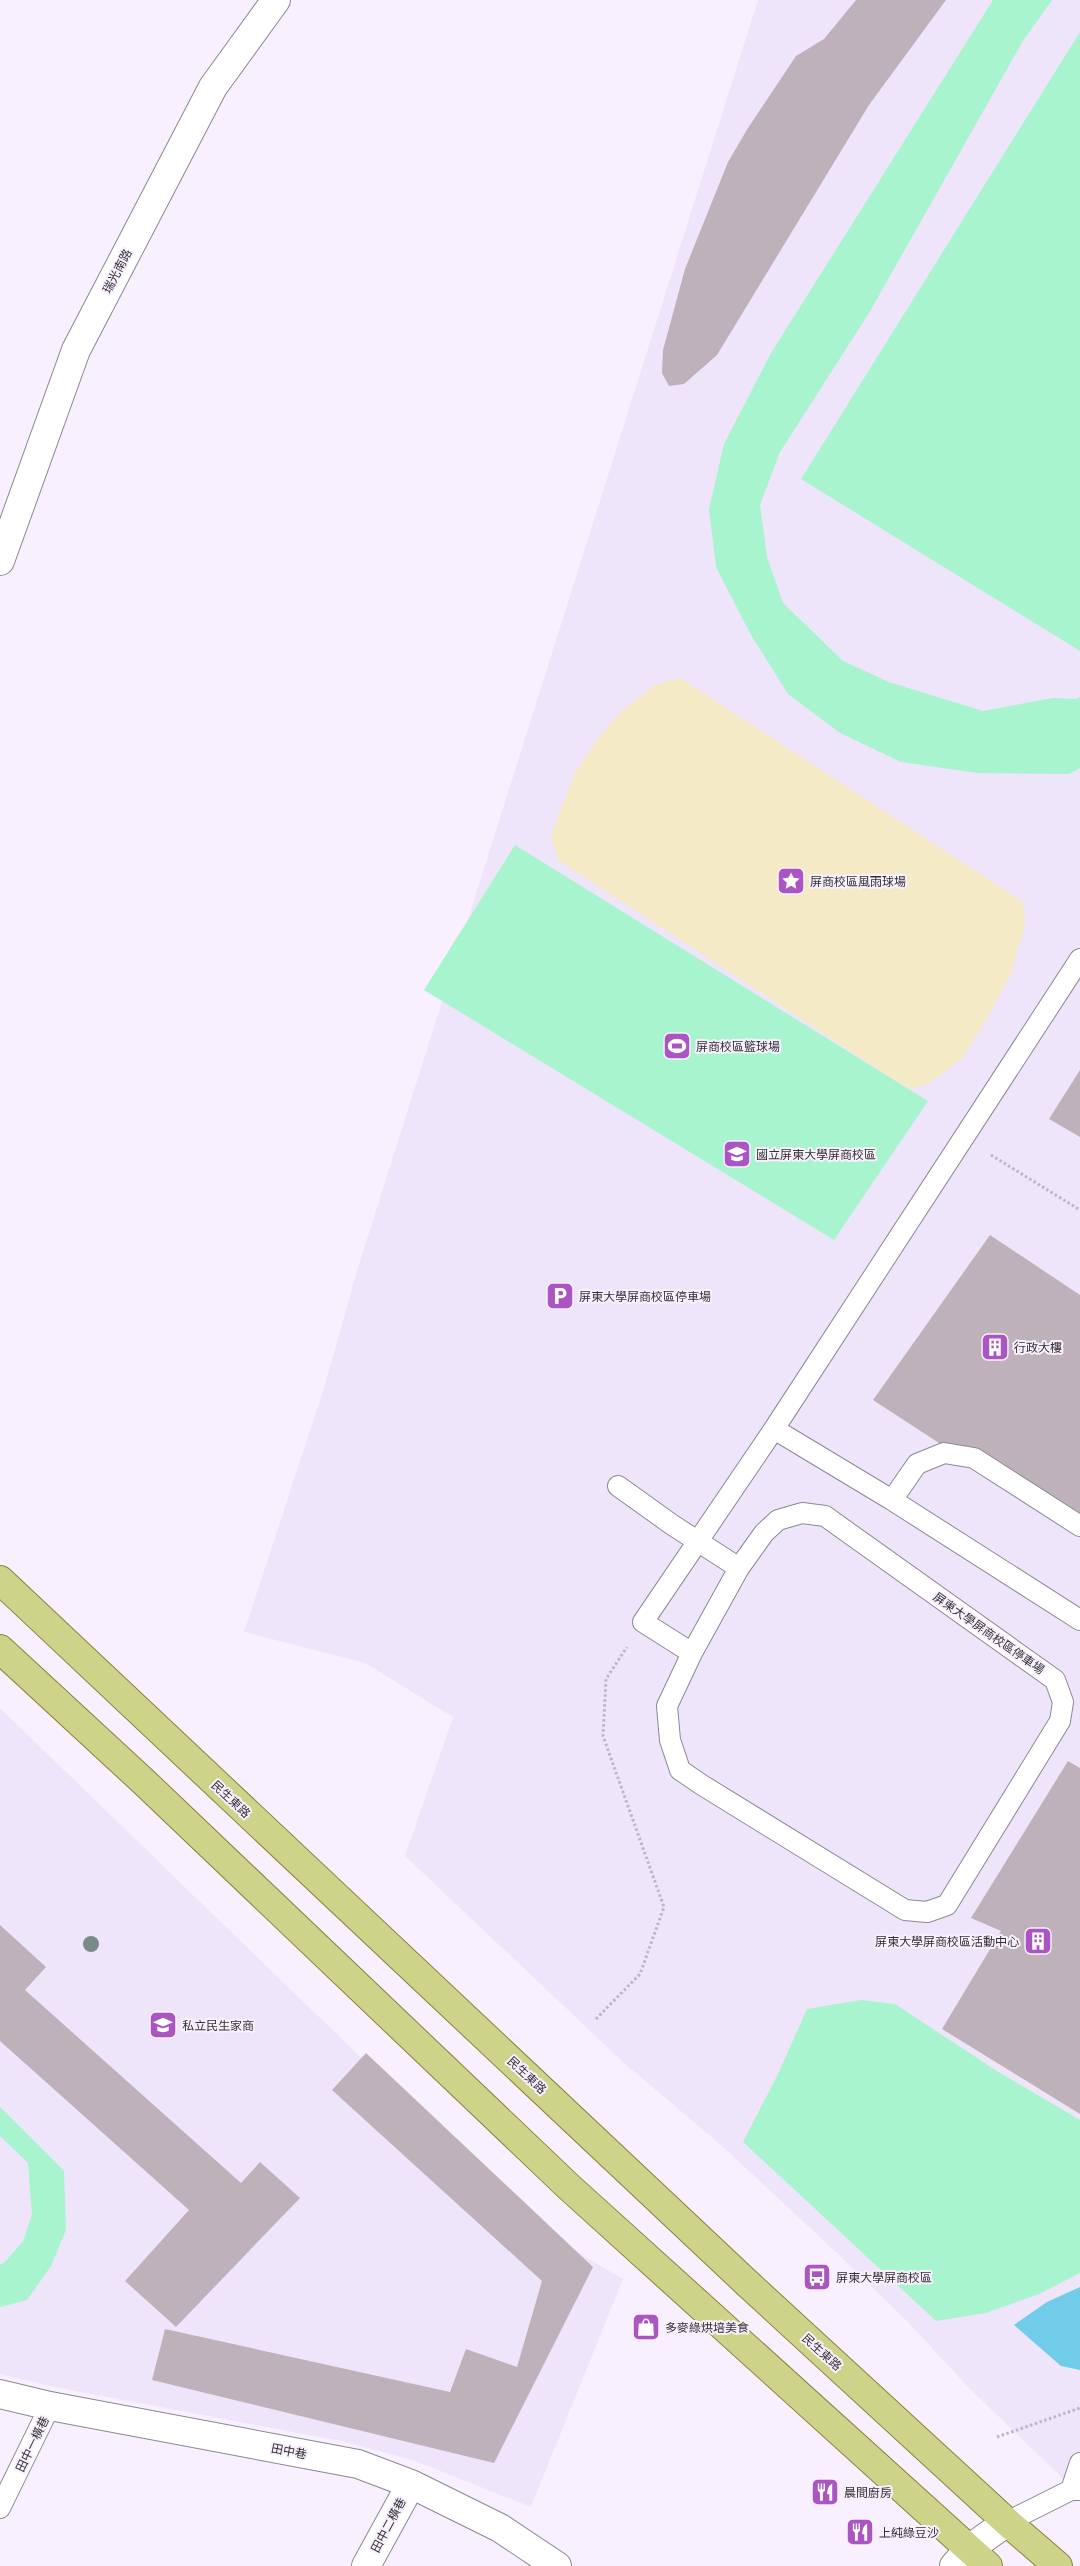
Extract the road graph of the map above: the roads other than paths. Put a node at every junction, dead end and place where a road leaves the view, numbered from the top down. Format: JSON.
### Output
{"nodes":[{"id":1,"x":276,"y":0,"type":"edge"},
{"id":2,"x":0,"y":562,"type":"edge"},
{"id":3,"x":1080,"y":960,"type":"edge"},
{"id":4,"x":774,"y":1429,"type":"junction"},
{"id":5,"x":618,"y":1486,"type":"dead end"},
{"id":6,"x":892,"y":1500,"type":"junction"},
{"id":7,"x":1080,"y":1526,"type":"edge"},
{"id":8,"x":697,"y":1542,"type":"junction"},
{"id":9,"x":739,"y":1568,"type":"junction"},
{"id":10,"x":0,"y":1580,"type":"edge"},
{"id":11,"x":1080,"y":1620,"type":"edge"},
{"id":12,"x":0,"y":1649,"type":"edge"},
{"id":13,"x":692,"y":1653,"type":"junction"},
{"id":14,"x":0,"y":2394,"type":"edge"},
{"id":15,"x":50,"y":2406,"type":"junction"},
{"id":16,"x":1078,"y":2477,"type":"edge"},
{"id":17,"x":410,"y":2484,"type":"junction"},
{"id":18,"x":0,"y":2508,"type":"edge"},
{"id":19,"x":1007,"y":2522,"type":"junction"},
{"id":20,"x":970,"y":2560,"type":"edge"},
{"id":21,"x":366,"y":2566,"type":"edge"},
{"id":22,"x":557,"y":2566,"type":"edge"},
{"id":23,"x":1058,"y":2566,"type":"edge"}],
"edges":[{"from":1,"to":2,"type":"street","name":"瑞光南路"},
{"from":3,"to":4,"type":"lane"},
{"from":4,"to":6,"type":"lane"},
{"from":4,"to":8,"type":"lane"},
{"from":5,"to":8,"type":"lane"},
{"from":6,"to":7,"type":"lane"},
{"from":6,"to":11,"type":"lane"},
{"from":8,"to":9,"type":"lane"},
{"from":8,"to":13,"type":"lane"},
{"from":9,"to":13,"type":"lane","name":"屏東大學屏商校區停車場"},
{"from":9,"to":13,"type":"lane","name":"屏東大學屏商校區停車場"},
{"from":10,"to":19,"type":"main road","name":"民生東路"},
{"from":12,"to":20,"type":"main road"},
{"from":14,"to":15,"type":"street","name":"田中巷"},
{"from":15,"to":17,"type":"street","name":"田中巷"},
{"from":15,"to":18,"type":"lane","name":"田中一橫巷"},
{"from":16,"to":19,"type":"lane"},
{"from":17,"to":21,"type":"street","name":"田中二橫巷"},
{"from":17,"to":22,"type":"street","name":"田中巷"},
{"from":19,"to":20,"type":"street"},
{"from":19,"to":23,"type":"main road","name":"民生東路"}]}
